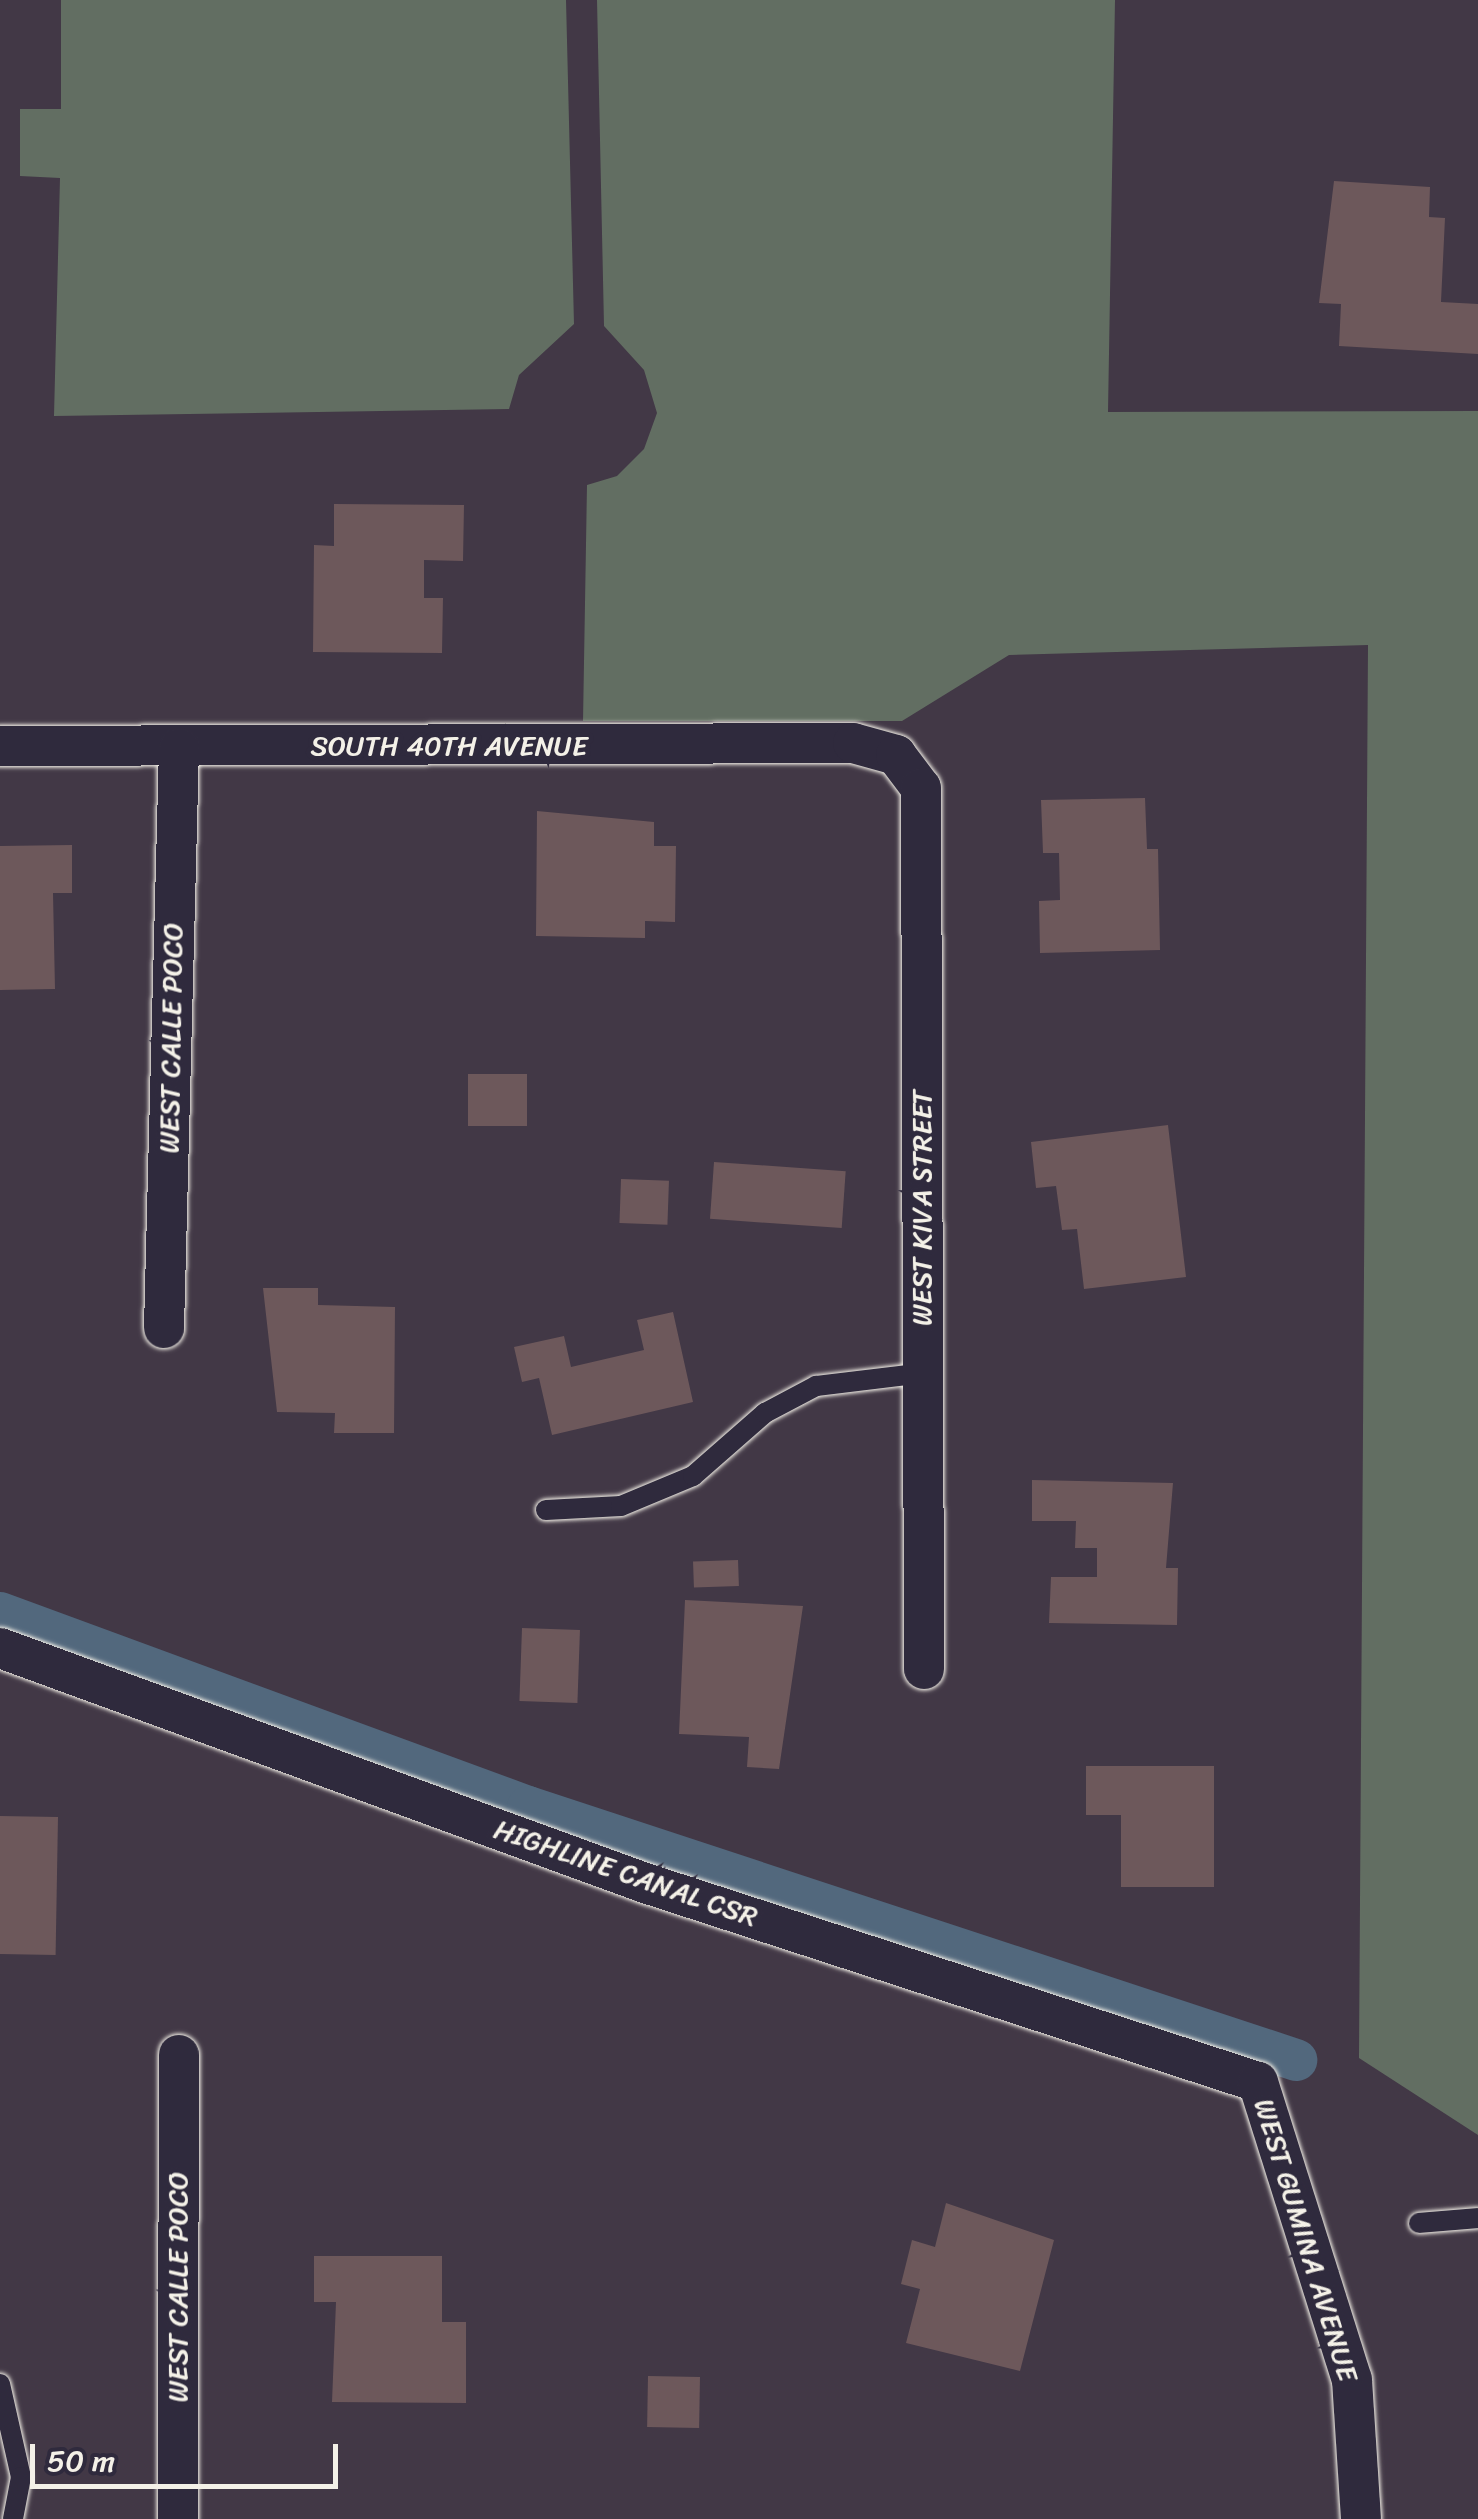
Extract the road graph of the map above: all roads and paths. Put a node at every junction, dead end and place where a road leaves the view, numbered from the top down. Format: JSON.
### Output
{"nodes":[{"id":1,"x":0,"y":746,"type":"edge"},
{"id":2,"x":179,"y":748,"type":"junction"},
{"id":3,"x":896,"y":755,"type":"joint"},
{"id":4,"x":164,"y":1328,"type":"dead end"},
{"id":5,"x":923,"y":1372,"type":"junction"},
{"id":6,"x":546,"y":1510,"type":"dead end"},
{"id":7,"x":0,"y":1648,"type":"edge"},
{"id":8,"x":924,"y":1669,"type":"dead end"},
{"id":9,"x":179,"y":2055,"type":"dead end"},
{"id":10,"x":1258,"y":2082,"type":"joint"},
{"id":11,"x":1478,"y":2218,"type":"edge"},
{"id":12,"x":1419,"y":2223,"type":"dead end"},
{"id":13,"x":0,"y":2384,"type":"edge"},
{"id":14,"x":13,"y":2519,"type":"edge"},
{"id":15,"x":178,"y":2519,"type":"edge"},
{"id":16,"x":1360,"y":2519,"type":"edge"}],
"edges":[{"from":1,"to":2,"type":"street","name":"SOUTH 40TH AVENUE"},
{"from":2,"to":3,"type":"street","name":"SOUTH 40TH AVENUE"},
{"from":2,"to":4,"type":"street","name":"WEST CALLE POCO"},
{"from":3,"to":5,"type":"street","name":"WEST KIVA STREET"},
{"from":5,"to":6,"type":"lane"},
{"from":5,"to":8,"type":"street","name":"WEST KIVA STREET"},
{"from":7,"to":10,"type":"street","name":"HIGHLINE CANAL CSR"},
{"from":9,"to":15,"type":"street","name":"WEST CALLE POCO"},
{"from":10,"to":16,"type":"street","name":"WEST GUMINA AVENUE"},
{"from":11,"to":12,"type":"lane"},
{"from":13,"to":14,"type":"lane"}]}
